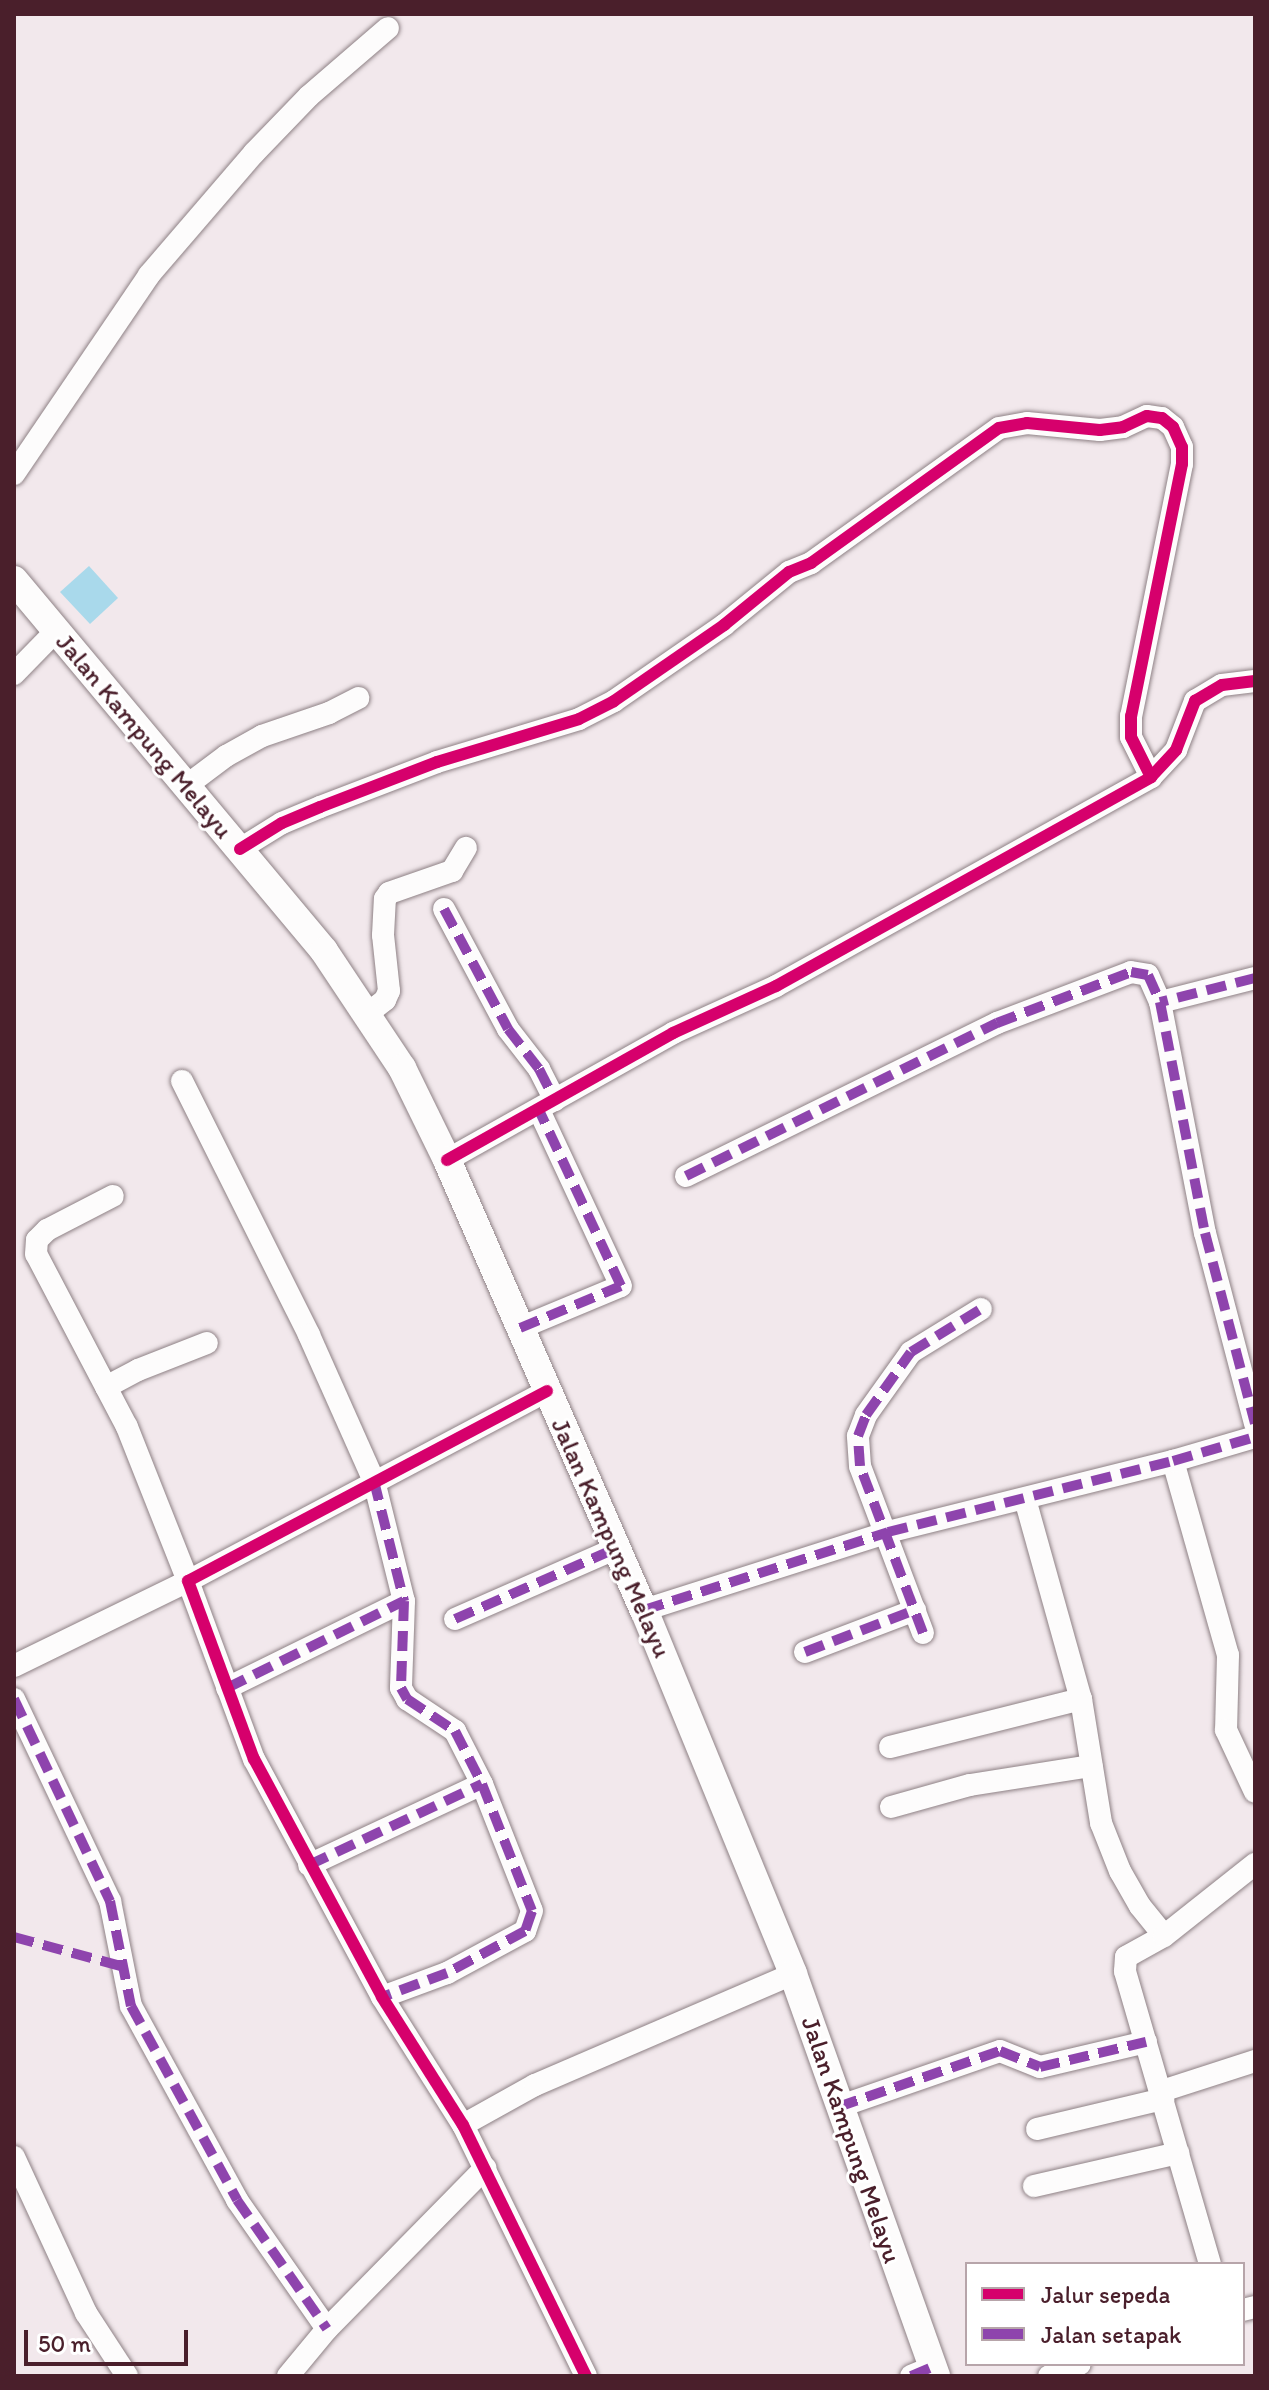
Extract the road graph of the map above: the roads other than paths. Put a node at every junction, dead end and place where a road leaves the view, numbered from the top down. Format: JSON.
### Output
{"nodes":[{"id":1,"x":388,"y":28,"type":"dead end"},
{"id":2,"x":14,"y":474,"type":"edge"},
{"id":3,"x":14,"y":580,"type":"edge"},
{"id":4,"x":55,"y":632,"type":"junction"},
{"id":5,"x":14,"y":674,"type":"edge"},
{"id":6,"x":1255,"y":681,"type":"edge"},
{"id":7,"x":358,"y":698,"type":"dead end"},
{"id":8,"x":1151,"y":777,"type":"junction"},
{"id":9,"x":186,"y":786,"type":"junction"},
{"id":10,"x":466,"y":848,"type":"dead end"},
{"id":11,"x":240,"y":849,"type":"junction"},
{"id":12,"x":444,"y":909,"type":"dead end"},
{"id":13,"x":1255,"y":978,"type":"edge"},
{"id":14,"x":1160,"y":1002,"type":"junction"},
{"id":15,"x":367,"y":1014,"type":"junction"},
{"id":16,"x":182,"y":1081,"type":"dead end"},
{"id":17,"x":547,"y":1105,"type":"junction"},
{"id":18,"x":447,"y":1160,"type":"junction"},
{"id":19,"x":686,"y":1176,"type":"dead end"},
{"id":20,"x":113,"y":1196,"type":"dead end"},
{"id":21,"x":981,"y":1309,"type":"dead end"},
{"id":22,"x":520,"y":1328,"type":"junction"},
{"id":23,"x":207,"y":1343,"type":"dead end"},
{"id":24,"x":106,"y":1387,"type":"junction"},
{"id":25,"x":547,"y":1391,"type":"junction"},
{"id":26,"x":1255,"y":1424,"type":"edge"},
{"id":27,"x":1255,"y":1437,"type":"edge"},
{"id":28,"x":1173,"y":1461,"type":"junction"},
{"id":29,"x":374,"y":1481,"type":"junction"},
{"id":30,"x":1025,"y":1499,"type":"junction"},
{"id":31,"x":888,"y":1532,"type":"junction"},
{"id":32,"x":617,"y":1548,"type":"junction"},
{"id":33,"x":188,"y":1581,"type":"junction"},
{"id":34,"x":404,"y":1601,"type":"junction"},
{"id":35,"x":644,"y":1610,"type":"junction"},
{"id":36,"x":915,"y":1610,"type":"junction"},
{"id":37,"x":455,"y":1619,"type":"dead end"},
{"id":38,"x":923,"y":1633,"type":"dead end"},
{"id":39,"x":805,"y":1652,"type":"dead end"},
{"id":40,"x":14,"y":1666,"type":"edge"},
{"id":41,"x":227,"y":1688,"type":"junction"},
{"id":42,"x":14,"y":1699,"type":"edge"},
{"id":43,"x":1081,"y":1699,"type":"junction"},
{"id":44,"x":890,"y":1747,"type":"dead end"},
{"id":45,"x":1092,"y":1766,"type":"junction"},
{"id":46,"x":482,"y":1784,"type":"junction"},
{"id":47,"x":1255,"y":1792,"type":"edge"},
{"id":48,"x":891,"y":1807,"type":"dead end"},
{"id":49,"x":1255,"y":1864,"type":"edge"},
{"id":50,"x":309,"y":1865,"type":"junction"},
{"id":51,"x":1164,"y":1936,"type":"junction"},
{"id":52,"x":793,"y":1974,"type":"junction"},
{"id":53,"x":382,"y":1997,"type":"junction"},
{"id":54,"x":1146,"y":2042,"type":"junction"},
{"id":55,"x":1255,"y":2061,"type":"edge"},
{"id":56,"x":1162,"y":2095,"type":"junction"},
{"id":57,"x":838,"y":2107,"type":"junction"},
{"id":58,"x":463,"y":2125,"type":"junction"},
{"id":59,"x":1037,"y":2129,"type":"dead end"},
{"id":60,"x":1178,"y":2153,"type":"junction"},
{"id":61,"x":14,"y":2157,"type":"edge"},
{"id":62,"x":485,"y":2168,"type":"junction"},
{"id":63,"x":1034,"y":2186,"type":"dead end"},
{"id":64,"x":1209,"y":2262,"type":"edge"},
{"id":65,"x":327,"y":2329,"type":"junction"},
{"id":66,"x":1075,"y":2366,"type":"edge"},
{"id":67,"x":927,"y":2373,"type":"edge"},
{"id":68,"x":127,"y":2376,"type":"edge"},
{"id":69,"x":288,"y":2376,"type":"edge"},
{"id":70,"x":586,"y":2376,"type":"edge"},
{"id":71,"x":1049,"y":2376,"type":"edge"}],
"edges":[{"from":1,"to":2,"type":"street"},
{"from":3,"to":4,"type":"main road","name":"Jalan Kampung Melayu"},
{"from":4,"to":5,"type":"street"},
{"from":4,"to":9,"type":"main road","name":"Jalan Kampung Melayu"},
{"from":6,"to":8,"type":"street"},
{"from":7,"to":9,"type":"street"},
{"from":8,"to":11,"type":"street"},
{"from":8,"to":17,"type":"street"},
{"from":9,"to":11,"type":"main road","name":"Jalan Kampung Melayu"},
{"from":10,"to":15,"type":"street"},
{"from":11,"to":15,"type":"main road","name":"Jalan Kampung Melayu"},
{"from":12,"to":17,"type":"street"},
{"from":13,"to":14,"type":"street"},
{"from":14,"to":19,"type":"street"},
{"from":14,"to":26,"type":"street"},
{"from":15,"to":18,"type":"main road","name":"Jalan Kampung Melayu"},
{"from":16,"to":29,"type":"street"},
{"from":17,"to":18,"type":"street"},
{"from":17,"to":22,"type":"street"},
{"from":18,"to":22,"type":"main road","name":"Jalan Kampung Melayu"},
{"from":20,"to":24,"type":"street"},
{"from":21,"to":31,"type":"street"},
{"from":22,"to":25,"type":"main road","name":"Jalan Kampung Melayu"},
{"from":23,"to":24,"type":"street"},
{"from":24,"to":33,"type":"street"},
{"from":25,"to":29,"type":"street"},
{"from":25,"to":32,"type":"main road","name":"Jalan Kampung Melayu"},
{"from":27,"to":28,"type":"street"},
{"from":28,"to":30,"type":"street"},
{"from":28,"to":47,"type":"street"},
{"from":29,"to":33,"type":"street"},
{"from":29,"to":34,"type":"street"},
{"from":30,"to":31,"type":"street"},
{"from":30,"to":43,"type":"street"},
{"from":31,"to":35,"type":"street"},
{"from":31,"to":36,"type":"street"},
{"from":32,"to":35,"type":"main road","name":"Jalan Kampung Melayu"},
{"from":32,"to":37,"type":"street"},
{"from":33,"to":40,"type":"street"},
{"from":33,"to":41,"type":"street"},
{"from":34,"to":41,"type":"street"},
{"from":34,"to":46,"type":"street"},
{"from":35,"to":52,"type":"main road","name":"Jalan Kampung Melayu"},
{"from":36,"to":38,"type":"street"},
{"from":36,"to":39,"type":"street"},
{"from":41,"to":50,"type":"street"},
{"from":42,"to":65,"type":"street"},
{"from":43,"to":44,"type":"street"},
{"from":43,"to":45,"type":"street"},
{"from":45,"to":48,"type":"street"},
{"from":45,"to":51,"type":"street"},
{"from":46,"to":50,"type":"street"},
{"from":46,"to":53,"type":"street"},
{"from":49,"to":51,"type":"street"},
{"from":50,"to":53,"type":"street"},
{"from":51,"to":54,"type":"street"},
{"from":52,"to":57,"type":"main road","name":"Jalan Kampung Melayu"},
{"from":52,"to":58,"type":"street"},
{"from":53,"to":58,"type":"street"},
{"from":54,"to":56,"type":"street"},
{"from":54,"to":57,"type":"street"},
{"from":55,"to":56,"type":"street"},
{"from":56,"to":59,"type":"street"},
{"from":56,"to":60,"type":"street"},
{"from":57,"to":67,"type":"main road","name":"Jalan Kampung Melayu"},
{"from":58,"to":62,"type":"street"},
{"from":60,"to":63,"type":"street"},
{"from":60,"to":64,"type":"street"},
{"from":61,"to":68,"type":"street"},
{"from":62,"to":65,"type":"street"},
{"from":62,"to":70,"type":"street"},
{"from":65,"to":69,"type":"street"},
{"from":66,"to":71,"type":"street"}]}
